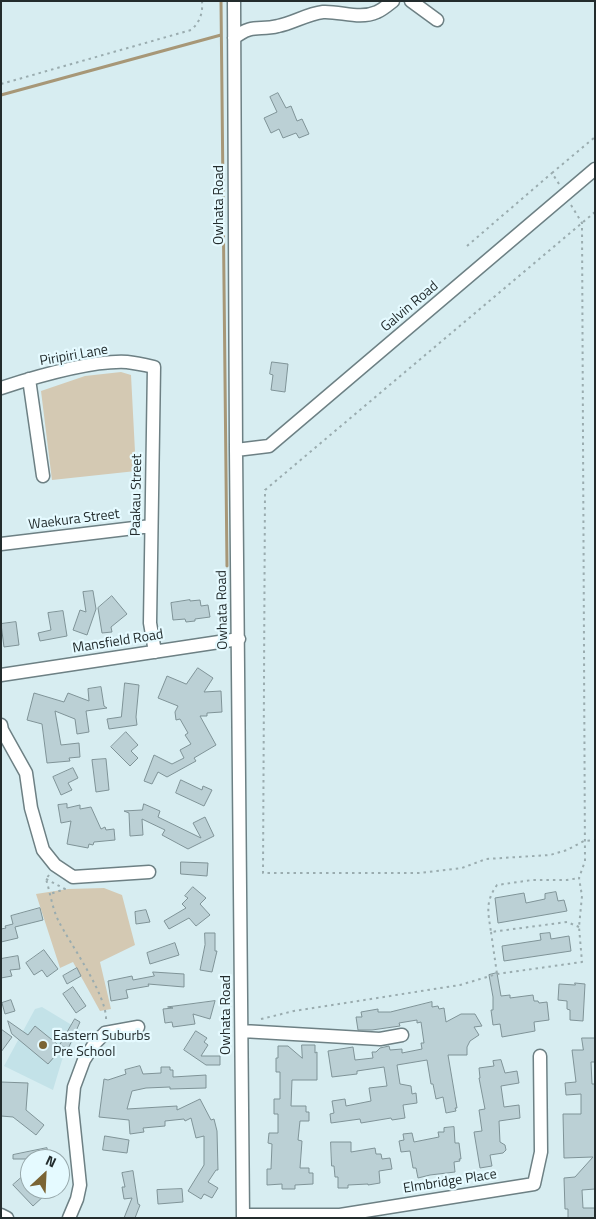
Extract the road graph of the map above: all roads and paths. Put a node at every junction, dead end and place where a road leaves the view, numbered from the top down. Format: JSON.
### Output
{"nodes":[{"id":1,"x":202,"y":1,"type":"edge"},
{"id":2,"x":234,"y":1,"type":"edge"},
{"id":3,"x":393,"y":1,"type":"edge"},
{"id":4,"x":410,"y":1,"type":"edge"},
{"id":5,"x":437,"y":20,"type":"dead end"},
{"id":6,"x":234,"y":38,"type":"junction"},
{"id":7,"x":1,"y":84,"type":"edge"},
{"id":8,"x":595,"y":137,"type":"edge"},
{"id":9,"x":595,"y":169,"type":"edge"},
{"id":10,"x":552,"y":173,"type":"junction"},
{"id":11,"x":565,"y":194,"type":"junction"},
{"id":12,"x":595,"y":212,"type":"edge"},
{"id":13,"x":582,"y":223,"type":"junction"},
{"id":14,"x":467,"y":246,"type":"dead end"},
{"id":15,"x":154,"y":367,"type":"joint"},
{"id":16,"x":29,"y":379,"type":"junction"},
{"id":17,"x":1,"y":388,"type":"edge"},
{"id":18,"x":236,"y":450,"type":"junction"},
{"id":19,"x":43,"y":476,"type":"dead end"},
{"id":20,"x":151,"y":526,"type":"junction"},
{"id":21,"x":1,"y":544,"type":"edge"},
{"id":22,"x":239,"y":639,"type":"junction"},
{"id":23,"x":155,"y":652,"type":"junction"},
{"id":24,"x":1,"y":675,"type":"edge"},
{"id":25,"x":1,"y":725,"type":"edge"},
{"id":26,"x":595,"y":840,"type":"edge"},
{"id":27,"x":584,"y":841,"type":"junction"},
{"id":28,"x":55,"y":865,"type":"junction"},
{"id":29,"x":149,"y":872,"type":"dead end"},
{"id":30,"x":579,"y":878,"type":"junction"},
{"id":31,"x":46,"y":879,"type":"junction"},
{"id":32,"x":50,"y":894,"type":"junction"},
{"id":33,"x":578,"y":927,"type":"junction"},
{"id":34,"x":491,"y":932,"type":"junction"},
{"id":35,"x":497,"y":974,"type":"junction"},
{"id":36,"x":138,"y":1027,"type":"dead end"},
{"id":37,"x":242,"y":1031,"type":"junction"},
{"id":38,"x":105,"y":1033,"type":"junction"},
{"id":39,"x":402,"y":1036,"type":"dead end"},
{"id":40,"x":540,"y":1056,"type":"dead end"},
{"id":41,"x":1,"y":1215,"type":"edge"},
{"id":42,"x":243,"y":1216,"type":"edge"},
{"id":43,"x":7,"y":1218,"type":"edge"},
{"id":44,"x":69,"y":1218,"type":"edge"}],
"edges":[{"from":1,"to":7,"type":"path"},
{"from":2,"to":6,"type":"street","name":"Owhata Road"},
{"from":3,"to":6,"type":"street"},
{"from":4,"to":5,"type":"street"},
{"from":6,"to":18,"type":"street","name":"Owhata Road"},
{"from":8,"to":10,"type":"path"},
{"from":9,"to":11,"type":"street","name":"Galvin Road"},
{"from":10,"to":11,"type":"path"},
{"from":10,"to":14,"type":"path"},
{"from":11,"to":13,"type":"path"},
{"from":11,"to":18,"type":"street","name":"Galvin Road"},
{"from":12,"to":13,"type":"path"},
{"from":13,"to":27,"type":"path"},
{"from":13,"to":27,"type":"path"},
{"from":15,"to":16,"type":"street","name":"Piripiri Lane"},
{"from":15,"to":20,"type":"street","name":"Paakau Street"},
{"from":16,"to":17,"type":"street","name":"Piripiri Lane"},
{"from":16,"to":19,"type":"street","name":"Piripiri Lane"},
{"from":18,"to":22,"type":"street","name":"Owhata Road"},
{"from":20,"to":21,"type":"street","name":"Waekura Street"},
{"from":20,"to":23,"type":"street","name":"Paakau Street"},
{"from":22,"to":23,"type":"street","name":"Mansfield Road"},
{"from":22,"to":37,"type":"street","name":"Owhata Road"},
{"from":23,"to":24,"type":"street","name":"Mansfield Road"},
{"from":25,"to":28,"type":"street"},
{"from":26,"to":27,"type":"path"},
{"from":27,"to":30,"type":"path"},
{"from":28,"to":29,"type":"street"},
{"from":28,"to":31,"type":"path"},
{"from":30,"to":33,"type":"path"},
{"from":30,"to":34,"type":"path"},
{"from":31,"to":32,"type":"path"},
{"from":31,"to":32,"type":"path"},
{"from":32,"to":38,"type":"path"},
{"from":33,"to":34,"type":"path"},
{"from":33,"to":35,"type":"path"},
{"from":34,"to":35,"type":"path"},
{"from":35,"to":37,"type":"path"},
{"from":36,"to":38,"type":"street"},
{"from":37,"to":39,"type":"street"},
{"from":37,"to":42,"type":"street","name":"Owhata Road"},
{"from":38,"to":44,"type":"street"},
{"from":40,"to":42,"type":"street","name":"Elmbridge Place"},
{"from":41,"to":43,"type":"street"}]}
